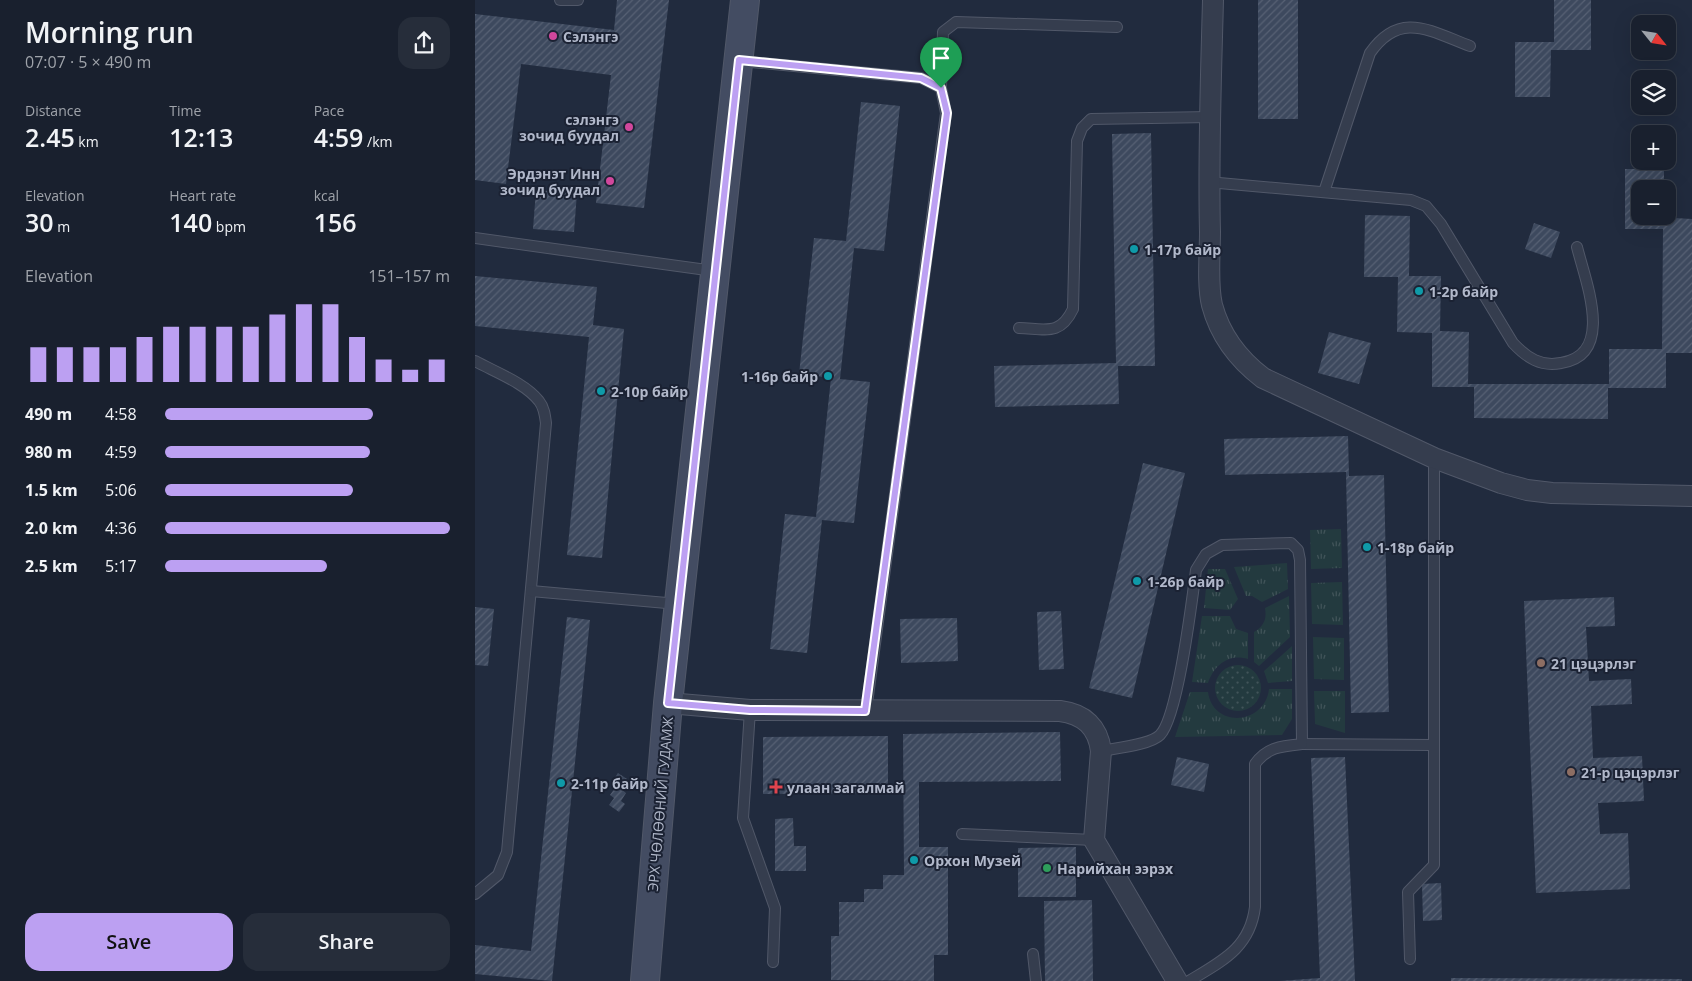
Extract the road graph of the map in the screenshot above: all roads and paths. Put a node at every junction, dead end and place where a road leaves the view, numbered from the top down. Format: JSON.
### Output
{"nodes":[{"id":1,"x":560,"y":0,"type":"edge"},
{"id":2,"x":578,"y":0,"type":"edge"},
{"id":3,"x":745,"y":0,"type":"edge"},
{"id":4,"x":1213,"y":0,"type":"edge"},
{"id":5,"x":1117,"y":27,"type":"dead end"},
{"id":6,"x":1470,"y":46,"type":"dead end"},
{"id":7,"x":739,"y":60,"type":"junction"},
{"id":8,"x":941,"y":88,"type":"junction"},
{"id":9,"x":1210,"y":117,"type":"junction"},
{"id":10,"x":1209,"y":182,"type":"junction"},
{"id":11,"x":1323,"y":192,"type":"junction"},
{"id":12,"x":475,"y":238,"type":"edge"},
{"id":13,"x":1577,"y":247,"type":"dead end"},
{"id":14,"x":717,"y":271,"type":"junction"},
{"id":15,"x":1019,"y":328,"type":"dead end"},
{"id":16,"x":475,"y":361,"type":"edge"},
{"id":17,"x":1434,"y":458,"type":"junction"},
{"id":18,"x":1692,"y":496,"type":"edge"},
{"id":19,"x":531,"y":591,"type":"junction"},
{"id":20,"x":679,"y":604,"type":"junction"},
{"id":21,"x":668,"y":703,"type":"junction"},
{"id":22,"x":750,"y":710,"type":"junction"},
{"id":23,"x":865,"y":711,"type":"junction"},
{"id":24,"x":1302,"y":744,"type":"junction"},
{"id":25,"x":1432,"y":745,"type":"junction"},
{"id":26,"x":1101,"y":751,"type":"junction"},
{"id":27,"x":962,"y":834,"type":"dead end"},
{"id":28,"x":1094,"y":840,"type":"junction"},
{"id":29,"x":475,"y":894,"type":"edge"},
{"id":30,"x":1033,"y":954,"type":"dead end"},
{"id":31,"x":1411,"y":959,"type":"dead end"},
{"id":32,"x":773,"y":962,"type":"dead end"},
{"id":33,"x":645,"y":981,"type":"edge"},
{"id":34,"x":1037,"y":981,"type":"edge"},
{"id":35,"x":1177,"y":981,"type":"edge"},
{"id":36,"x":1189,"y":981,"type":"edge"}],
"edges":[{"from":1,"to":2,"type":"lane"},
{"from":3,"to":7,"type":"main road","name":"ЭРХ ЧӨЛӨӨНИЙ ГУДАМЖ"},
{"from":4,"to":9,"type":"street"},
{"from":5,"to":8,"type":"lane"},
{"from":6,"to":11,"type":"lane"},
{"from":7,"to":8,"type":"lane"},
{"from":7,"to":14,"type":"main road","name":"ЭРХ ЧӨЛӨӨНИЙ ГУДАМЖ"},
{"from":8,"to":23,"type":"lane"},
{"from":9,"to":10,"type":"street"},
{"from":9,"to":15,"type":"lane"},
{"from":10,"to":11,"type":"lane"},
{"from":10,"to":17,"type":"street"},
{"from":11,"to":13,"type":"lane"},
{"from":12,"to":14,"type":"lane"},
{"from":14,"to":20,"type":"main road","name":"ЭРХ ЧӨЛӨӨНИЙ ГУДАМЖ"},
{"from":16,"to":19,"type":"lane"},
{"from":17,"to":18,"type":"street"},
{"from":17,"to":25,"type":"lane"},
{"from":19,"to":20,"type":"lane"},
{"from":19,"to":29,"type":"lane"},
{"from":20,"to":21,"type":"main road","name":"ЭРХ ЧӨЛӨӨНИЙ ГУДАМЖ"},
{"from":21,"to":22,"type":"street"},
{"from":21,"to":33,"type":"main road","name":"ЭРХ ЧӨЛӨӨНИЙ ГУДАМЖ"},
{"from":22,"to":23,"type":"street"},
{"from":22,"to":32,"type":"lane"},
{"from":23,"to":26,"type":"street"},
{"from":24,"to":25,"type":"lane"},
{"from":24,"to":26,"type":"lane"},
{"from":24,"to":36,"type":"lane"},
{"from":25,"to":31,"type":"lane"},
{"from":26,"to":28,"type":"street"},
{"from":27,"to":28,"type":"lane"},
{"from":28,"to":35,"type":"street"},
{"from":30,"to":34,"type":"lane"}]}
